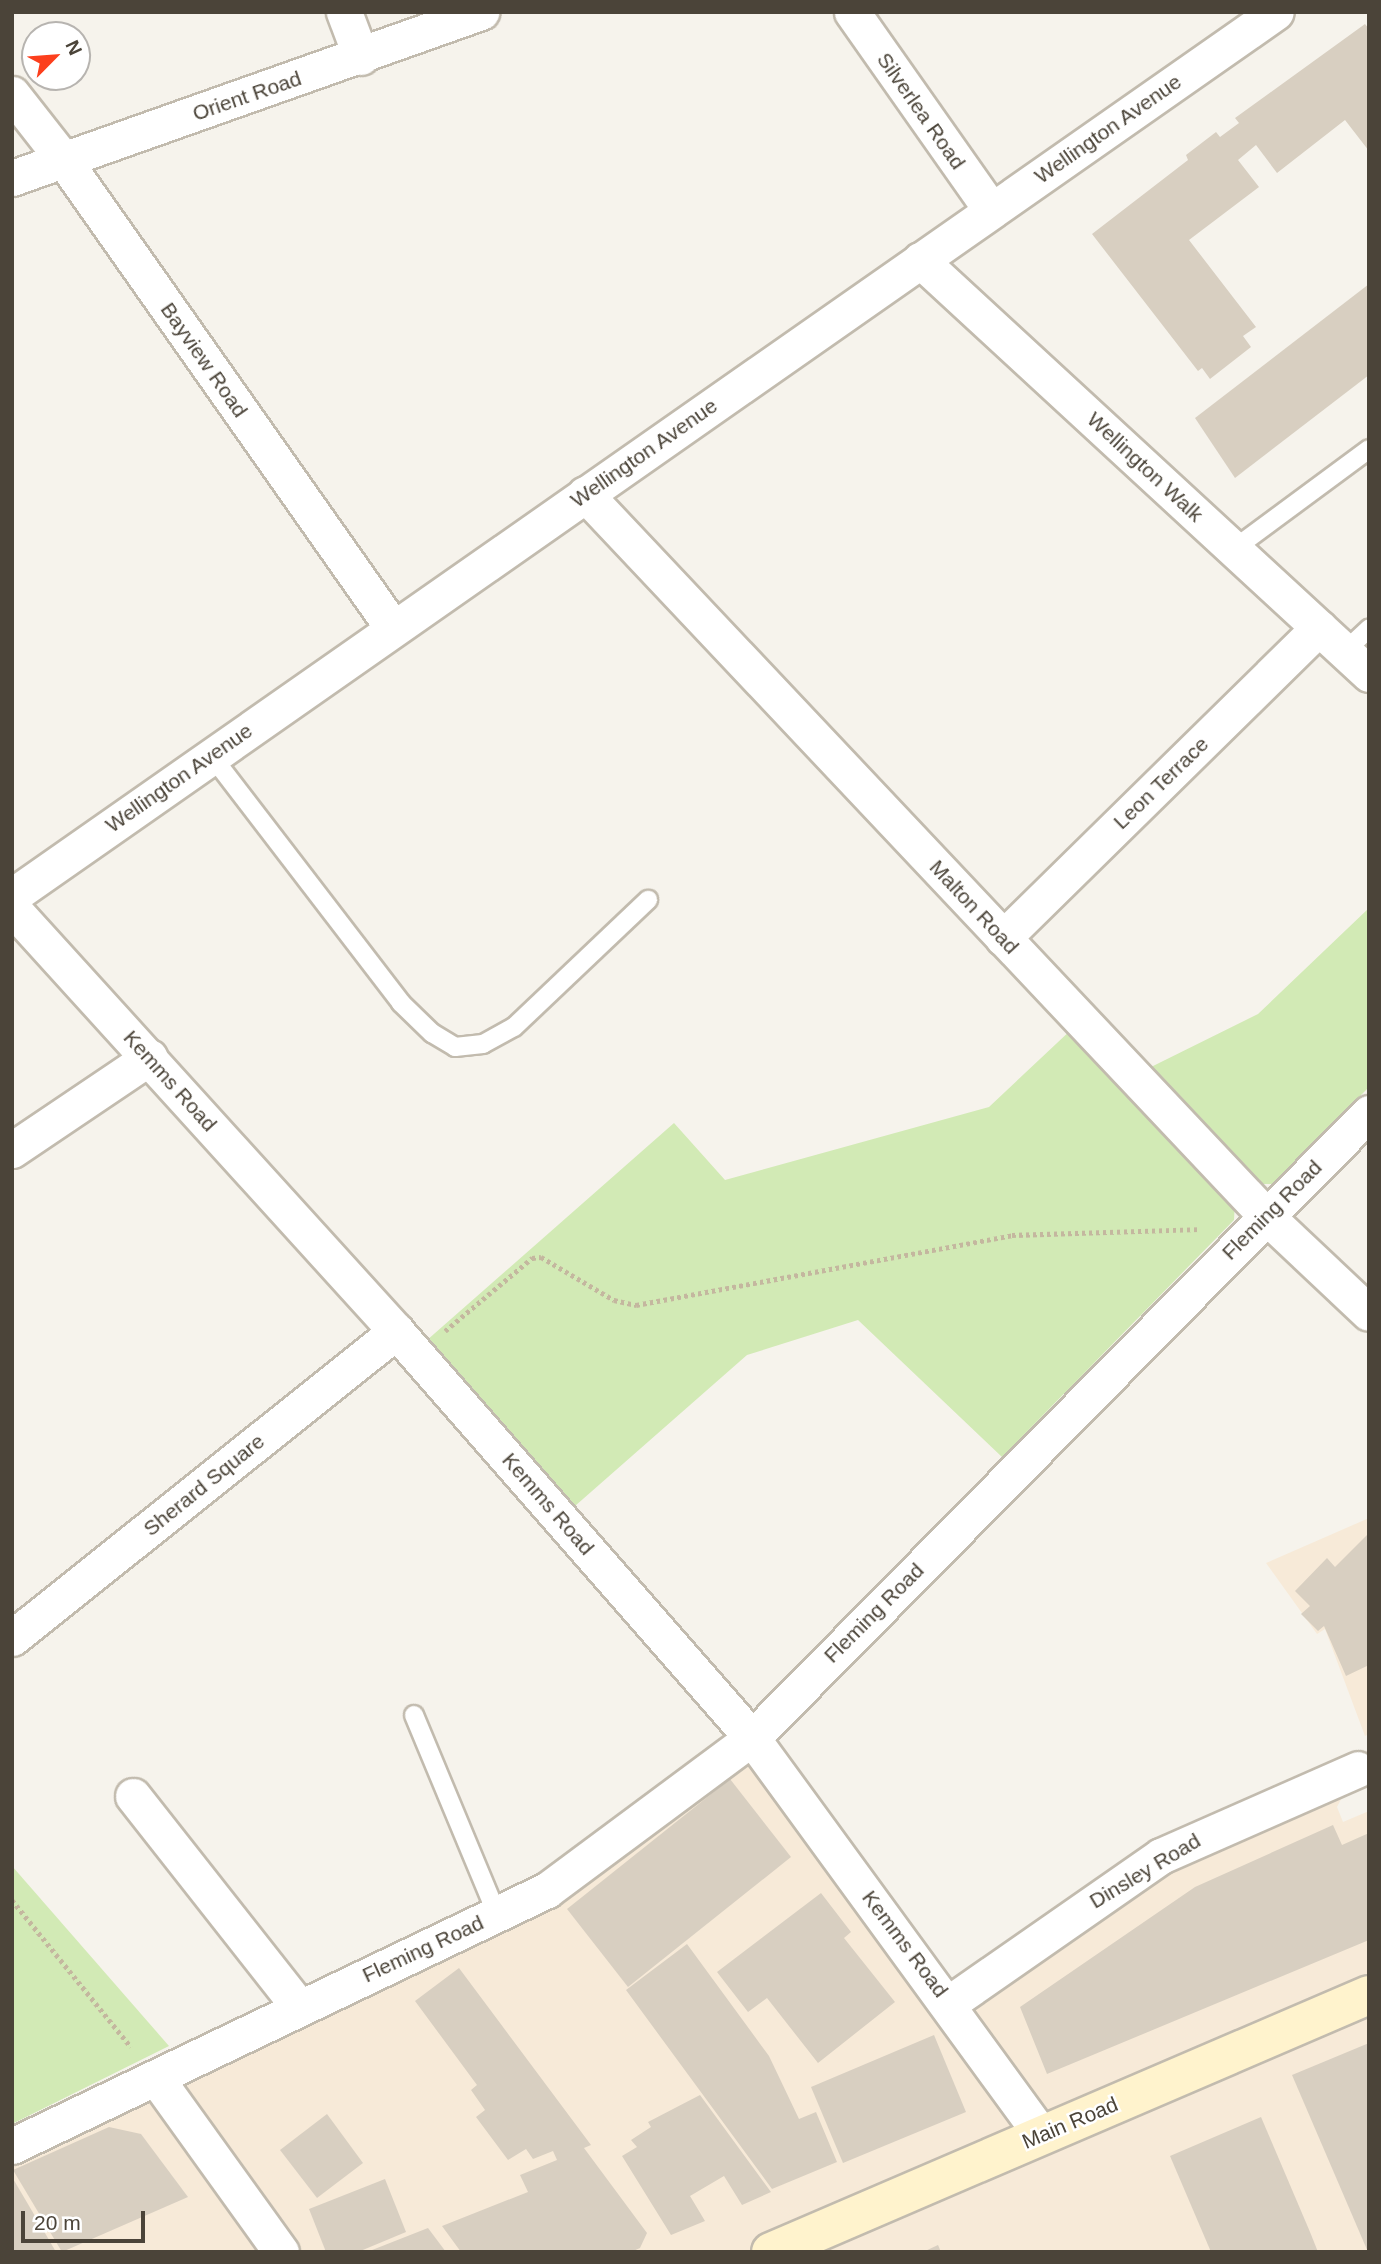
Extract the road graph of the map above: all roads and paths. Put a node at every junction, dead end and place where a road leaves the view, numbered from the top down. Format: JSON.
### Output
{"nodes":[{"id":1,"x":344,"y":12,"type":"edge"},
{"id":2,"x":481,"y":12,"type":"edge"},
{"id":3,"x":852,"y":12,"type":"edge"},
{"id":4,"x":1276,"y":12,"type":"edge"},
{"id":5,"x":361,"y":57,"type":"junction"},
{"id":6,"x":12,"y":94,"type":"edge"},
{"id":7,"x":63,"y":159,"type":"junction"},
{"id":8,"x":12,"y":178,"type":"edge"},
{"id":9,"x":991,"y":210,"type":"junction"},
{"id":10,"x":920,"y":260,"type":"junction"},
{"id":11,"x":1369,"y":449,"type":"edge"},
{"id":12,"x":585,"y":495,"type":"junction"},
{"id":13,"x":1234,"y":549,"type":"junction"},
{"id":14,"x":393,"y":628,"type":"junction"},
{"id":15,"x":1319,"y":628,"type":"junction"},
{"id":16,"x":1361,"y":652,"type":"edge"},
{"id":17,"x":211,"y":755,"type":"junction"},
{"id":18,"x":12,"y":896,"type":"edge"},
{"id":19,"x":648,"y":900,"type":"dead end"},
{"id":20,"x":12,"y":908,"type":"edge"},
{"id":21,"x":1003,"y":938,"type":"junction"},
{"id":22,"x":150,"y":1057,"type":"junction"},
{"id":23,"x":1369,"y":1113,"type":"edge"},
{"id":24,"x":12,"y":1150,"type":"edge"},
{"id":25,"x":1266,"y":1216,"type":"junction"},
{"id":26,"x":1202,"y":1229,"type":"dead end"},
{"id":27,"x":1369,"y":1313,"type":"edge"},
{"id":28,"x":396,"y":1331,"type":"junction"},
{"id":29,"x":12,"y":1638,"type":"edge"},
{"id":30,"x":414,"y":1715,"type":"dead end"},
{"id":31,"x":751,"y":1738,"type":"junction"},
{"id":32,"x":1358,"y":1769,"type":"dead end"},
{"id":33,"x":133,"y":1796,"type":"dead end"},
{"id":34,"x":12,"y":1900,"type":"edge"},
{"id":35,"x":497,"y":1914,"type":"junction"},
{"id":36,"x":1369,"y":1996,"type":"edge"},
{"id":37,"x":948,"y":2004,"type":"junction"},
{"id":38,"x":299,"y":2007,"type":"junction"},
{"id":39,"x":156,"y":2078,"type":"junction"},
{"id":40,"x":1041,"y":2135,"type":"junction"},
{"id":41,"x":12,"y":2146,"type":"edge"},
{"id":42,"x":281,"y":2252,"type":"edge"},
{"id":43,"x":771,"y":2252,"type":"edge"}],
"edges":[{"from":1,"to":5,"type":"street"},
{"from":2,"to":5,"type":"street","name":"Orient Road"},
{"from":3,"to":9,"type":"street","name":"Silverlea Road"},
{"from":4,"to":9,"type":"street","name":"Wellington Avenue"},
{"from":5,"to":7,"type":"street","name":"Orient Road"},
{"from":6,"to":7,"type":"street","name":"Bayview Road"},
{"from":7,"to":8,"type":"street","name":"Orient Road"},
{"from":7,"to":14,"type":"street","name":"Bayview Road"},
{"from":9,"to":10,"type":"street","name":"Wellington Avenue"},
{"from":10,"to":12,"type":"street","name":"Wellington Avenue"},
{"from":10,"to":13,"type":"street","name":"Wellington Walk"},
{"from":11,"to":13,"type":"lane"},
{"from":12,"to":14,"type":"street","name":"Wellington Avenue"},
{"from":12,"to":21,"type":"street","name":"Malton Road"},
{"from":13,"to":15,"type":"street","name":"Wellington Walk"},
{"from":14,"to":17,"type":"street","name":"Wellington Avenue"},
{"from":15,"to":16,"type":"street","name":"Wellington Walk"},
{"from":15,"to":21,"type":"street","name":"Leon Terrace"},
{"from":17,"to":18,"type":"street","name":"Wellington Avenue"},
{"from":17,"to":19,"type":"lane"},
{"from":20,"to":22,"type":"street","name":"Kemms Road"},
{"from":21,"to":25,"type":"street","name":"Malton Road"},
{"from":22,"to":24,"type":"street"},
{"from":22,"to":28,"type":"street","name":"Kemms Road"},
{"from":23,"to":25,"type":"street","name":"Fleming Road"},
{"from":25,"to":27,"type":"street","name":"Malton Road"},
{"from":25,"to":31,"type":"street","name":"Fleming Road"},
{"from":26,"to":28,"type":"path"},
{"from":28,"to":29,"type":"street","name":"Sherard Square"},
{"from":28,"to":31,"type":"street","name":"Kemms Road"},
{"from":30,"to":35,"type":"lane"},
{"from":31,"to":35,"type":"street","name":"Fleming Road"},
{"from":31,"to":37,"type":"street","name":"Kemms Road"},
{"from":32,"to":37,"type":"street","name":"Dinsley Road"},
{"from":33,"to":38,"type":"street"},
{"from":34,"to":39,"type":"path"},
{"from":35,"to":38,"type":"street","name":"Fleming Road"},
{"from":36,"to":40,"type":"main road","name":"Main Road"},
{"from":37,"to":40,"type":"street","name":"Kemms Road"},
{"from":38,"to":39,"type":"street","name":"Fleming Road"},
{"from":39,"to":41,"type":"street","name":"Fleming Road"},
{"from":39,"to":42,"type":"street"},
{"from":40,"to":43,"type":"main road","name":"Main Road"}]}
